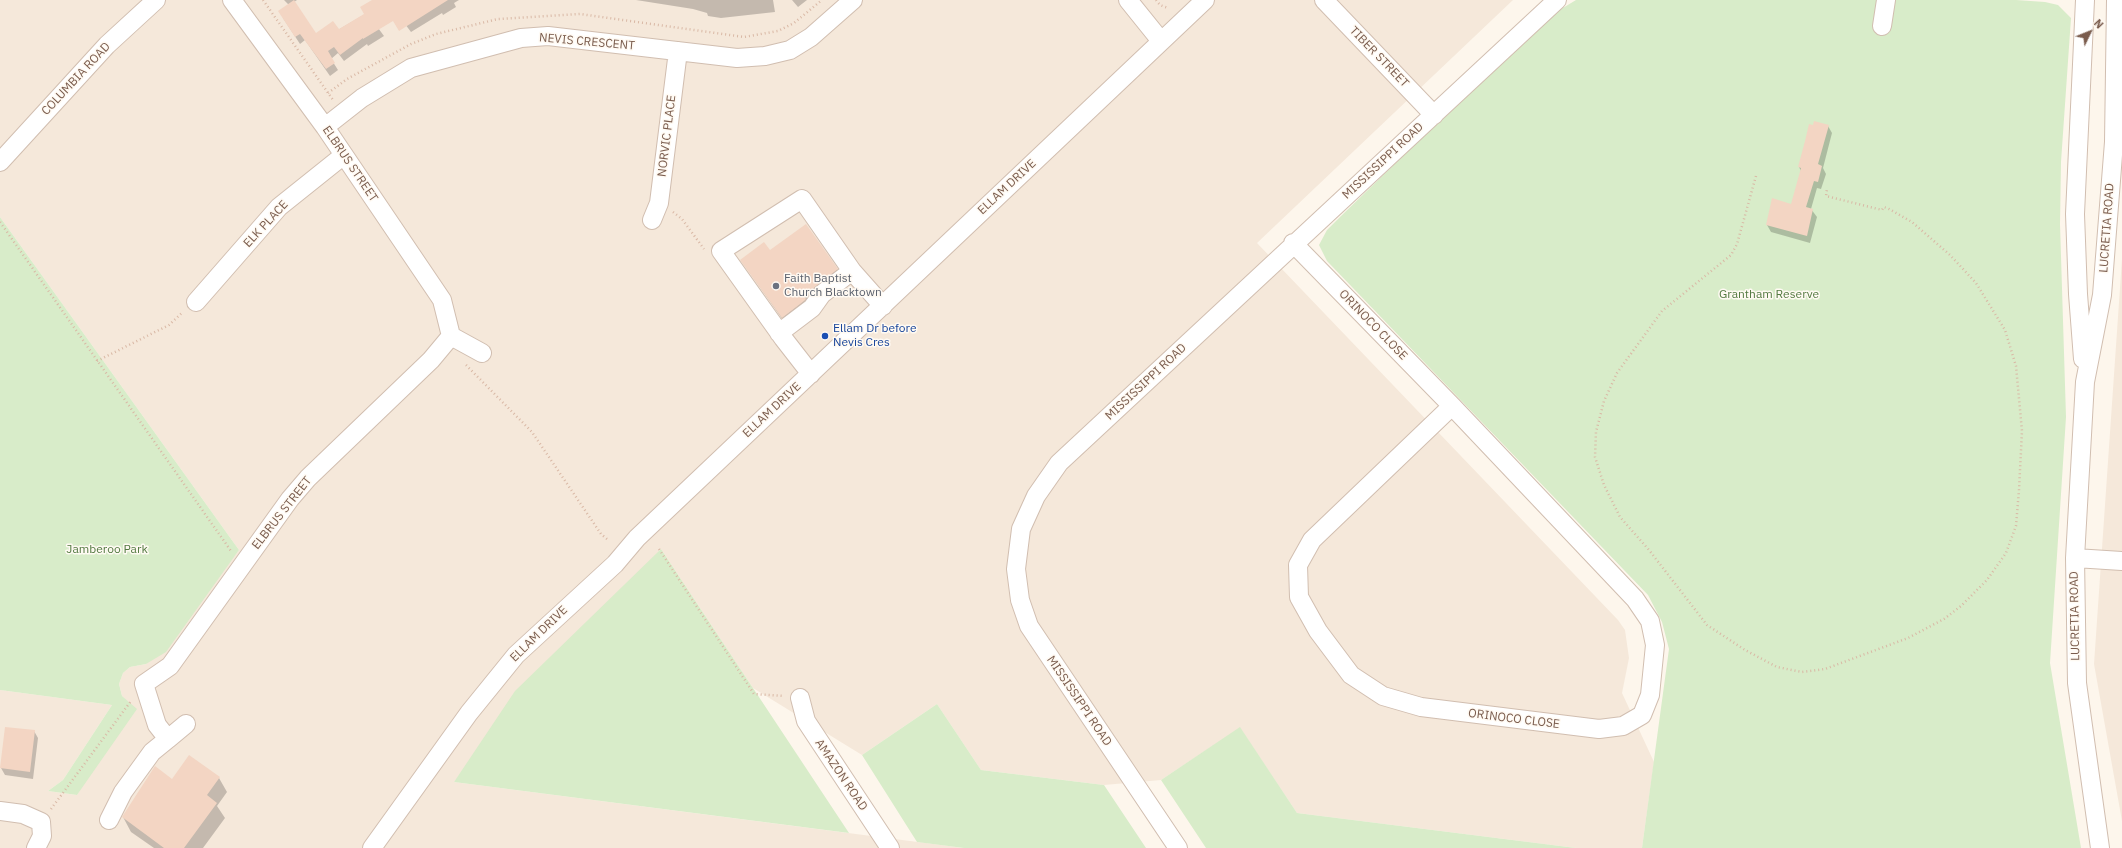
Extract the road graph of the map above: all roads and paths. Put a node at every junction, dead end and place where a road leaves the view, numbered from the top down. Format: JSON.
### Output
{"nodes":[{"id":1,"x":156,"y":0,"type":"edge"},
{"id":2,"x":232,"y":0,"type":"edge"},
{"id":3,"x":263,"y":0,"type":"edge"},
{"id":4,"x":853,"y":0,"type":"edge"},
{"id":5,"x":1128,"y":0,"type":"edge"},
{"id":6,"x":1156,"y":0,"type":"edge"},
{"id":7,"x":1205,"y":0,"type":"edge"},
{"id":8,"x":1324,"y":0,"type":"edge"},
{"id":9,"x":1557,"y":0,"type":"edge"},
{"id":10,"x":1886,"y":0,"type":"edge"},
{"id":11,"x":2085,"y":0,"type":"edge"},
{"id":12,"x":2116,"y":0,"type":"edge"},
{"id":13,"x":1168,"y":8,"type":"dead end"},
{"id":14,"x":1882,"y":26,"type":"dead end"},
{"id":15,"x":1161,"y":41,"type":"junction"},
{"id":16,"x":678,"y":51,"type":"junction"},
{"id":17,"x":342,"y":113,"type":"junction"},
{"id":18,"x":1434,"y":115,"type":"junction"},
{"id":19,"x":324,"y":127,"type":"junction"},
{"id":20,"x":344,"y":155,"type":"junction"},
{"id":21,"x":0,"y":162,"type":"edge"},
{"id":22,"x":1756,"y":176,"type":"dead end"},
{"id":23,"x":1827,"y":189,"type":"dead end"},
{"id":24,"x":652,"y":220,"type":"dead end"},
{"id":25,"x":0,"y":222,"type":"edge"},
{"id":26,"x":1293,"y":243,"type":"junction"},
{"id":27,"x":852,"y":272,"type":"junction"},
{"id":28,"x":196,"y":302,"type":"joint"},
{"id":29,"x":883,"y":306,"type":"junction"},
{"id":30,"x":779,"y":333,"type":"junction"},
{"id":31,"x":447,"y":340,"type":"junction"},
{"id":32,"x":482,"y":353,"type":"dead end"},
{"id":33,"x":97,"y":361,"type":"junction"},
{"id":34,"x":811,"y":374,"type":"junction"},
{"id":35,"x":2085,"y":382,"type":"junction"},
{"id":36,"x":1452,"y":406,"type":"junction"},
{"id":37,"x":607,"y":539,"type":"dead end"},
{"id":38,"x":659,"y":548,"type":"dead end"},
{"id":39,"x":2075,"y":558,"type":"junction"},
{"id":40,"x":2122,"y":561,"type":"edge"},
{"id":41,"x":242,"y":566,"type":"junction"},
{"id":42,"x":144,"y":684,"type":"junction"},
{"id":43,"x":800,"y":698,"type":"joint"},
{"id":44,"x":186,"y":724,"type":"dead end"},
{"id":45,"x":168,"y":739,"type":"junction"},
{"id":46,"x":0,"y":811,"type":"edge"},
{"id":47,"x":109,"y":820,"type":"dead end"},
{"id":48,"x":41,"y":822,"type":"junction"},
{"id":49,"x":36,"y":848,"type":"edge"},
{"id":50,"x":372,"y":848,"type":"edge"},
{"id":51,"x":890,"y":848,"type":"edge"},
{"id":52,"x":1178,"y":848,"type":"edge"},
{"id":53,"x":2100,"y":848,"type":"edge"}],
"edges":[{"from":1,"to":21,"type":"street","name":"COLUMBIA ROAD"},
{"from":2,"to":19,"type":"street","name":"ELBRUS STREET"},
{"from":3,"to":17,"type":"path"},
{"from":4,"to":16,"type":"street","name":"NEVIS CRESCENT"},
{"from":5,"to":15,"type":"street"},
{"from":6,"to":13,"type":"path"},
{"from":7,"to":15,"type":"street","name":"ELLAM DRIVE"},
{"from":8,"to":18,"type":"street","name":"TIBER STREET"},
{"from":9,"to":18,"type":"street","name":"MISSISSIPPI ROAD"},
{"from":10,"to":14,"type":"street"},
{"from":11,"to":35,"type":"street","name":"LUCRETIA ROAD"},
{"from":12,"to":35,"type":"street","name":"LUCRETIA ROAD"},
{"from":15,"to":29,"type":"street","name":"ELLAM DRIVE"},
{"from":16,"to":17,"type":"street","name":"NEVIS CRESCENT"},
{"from":16,"to":24,"type":"street","name":"NORVIC PLACE"},
{"from":17,"to":19,"type":"street","name":"NEVIS CRESCENT"},
{"from":18,"to":26,"type":"street","name":"MISSISSIPPI ROAD"},
{"from":19,"to":20,"type":"street","name":"ELBRUS STREET"},
{"from":20,"to":28,"type":"street","name":"ELK PLACE"},
{"from":20,"to":31,"type":"street","name":"ELBRUS STREET"},
{"from":22,"to":23,"type":"path"},
{"from":25,"to":33,"type":"path"},
{"from":26,"to":36,"type":"street","name":"ORINOCO CLOSE"},
{"from":26,"to":52,"type":"street","name":"MISSISSIPPI ROAD"},
{"from":27,"to":29,"type":"street"},
{"from":27,"to":30,"type":"street"},
{"from":27,"to":30,"type":"street"},
{"from":28,"to":33,"type":"path"},
{"from":29,"to":34,"type":"street","name":"ELLAM DRIVE"},
{"from":30,"to":34,"type":"street"},
{"from":31,"to":32,"type":"street"},
{"from":31,"to":37,"type":"path"},
{"from":31,"to":41,"type":"street","name":"ELBRUS STREET"},
{"from":33,"to":41,"type":"path"},
{"from":34,"to":50,"type":"street","name":"ELLAM DRIVE"},
{"from":35,"to":39,"type":"street","name":"LUCRETIA ROAD"},
{"from":36,"to":36,"type":"street","name":"ORINOCO CLOSE"},
{"from":38,"to":43,"type":"path"},
{"from":39,"to":40,"type":"street"},
{"from":39,"to":53,"type":"street","name":"LUCRETIA ROAD"},
{"from":41,"to":42,"type":"street","name":"ELBRUS STREET"},
{"from":42,"to":45,"type":"street"},
{"from":42,"to":48,"type":"path"},
{"from":43,"to":51,"type":"street","name":"AMAZON ROAD"},
{"from":44,"to":45,"type":"street"},
{"from":45,"to":47,"type":"street"},
{"from":46,"to":48,"type":"street"},
{"from":48,"to":49,"type":"street"}]}
